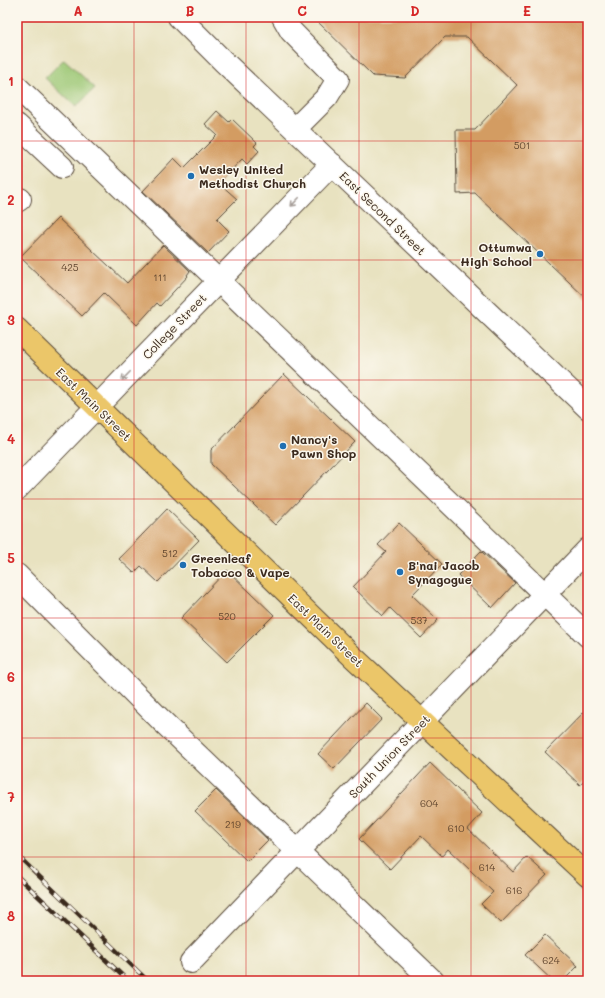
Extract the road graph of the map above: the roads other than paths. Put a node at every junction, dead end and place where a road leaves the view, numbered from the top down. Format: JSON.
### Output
{"nodes":[{"id":1,"x":179,"y":17,"type":"edge"},
{"id":2,"x":283,"y":17,"type":"edge"},
{"id":3,"x":17,"y":87,"type":"edge"},
{"id":4,"x":17,"y":125,"type":"edge"},
{"id":5,"x":295,"y":129,"type":"junction"},
{"id":6,"x":332,"y":164,"type":"junction"},
{"id":7,"x":62,"y":167,"type":"dead end"},
{"id":8,"x":218,"y":281,"type":"junction"},
{"id":9,"x":17,"y":329,"type":"edge"},
{"id":10,"x":96,"y":407,"type":"junction"},
{"id":11,"x":588,"y":408,"type":"edge"},
{"id":12,"x":17,"y":489,"type":"edge"},
{"id":13,"x":588,"y":548,"type":"edge"},
{"id":14,"x":17,"y":575,"type":"edge"},
{"id":15,"x":544,"y":594,"type":"junction"},
{"id":16,"x":588,"y":636,"type":"edge"},
{"id":17,"x":422,"y":721,"type":"junction"},
{"id":18,"x":297,"y":852,"type":"junction"},
{"id":19,"x":588,"y":876,"type":"edge"},
{"id":20,"x":191,"y":962,"type":"dead end"},
{"id":21,"x":433,"y":981,"type":"edge"}],
"edges":[{"from":1,"to":5,"type":"street","name":"East Second Street"},
{"from":2,"to":5,"type":"street"},
{"from":3,"to":8,"type":"street"},
{"from":4,"to":7,"type":"street"},
{"from":5,"to":6,"type":"street","name":"East Second Street"},
{"from":6,"to":8,"type":"street","name":"College Street","one_way":true},
{"from":6,"to":11,"type":"street","name":"East Second Street"},
{"from":8,"to":10,"type":"street","name":"College Street","one_way":true},
{"from":8,"to":15,"type":"street"},
{"from":9,"to":10,"type":"main road","name":"East Main Street"},
{"from":10,"to":12,"type":"street","name":"College Street"},
{"from":10,"to":17,"type":"main road","name":"East Main Street"},
{"from":13,"to":15,"type":"street","name":"South Union Street"},
{"from":14,"to":18,"type":"street"},
{"from":15,"to":16,"type":"street"},
{"from":15,"to":17,"type":"street","name":"South Union Street"},
{"from":17,"to":18,"type":"street","name":"South Union Street"},
{"from":17,"to":19,"type":"main road","name":"East Main Street"},
{"from":18,"to":20,"type":"street","name":"South Union Street"},
{"from":18,"to":21,"type":"street"}]}
